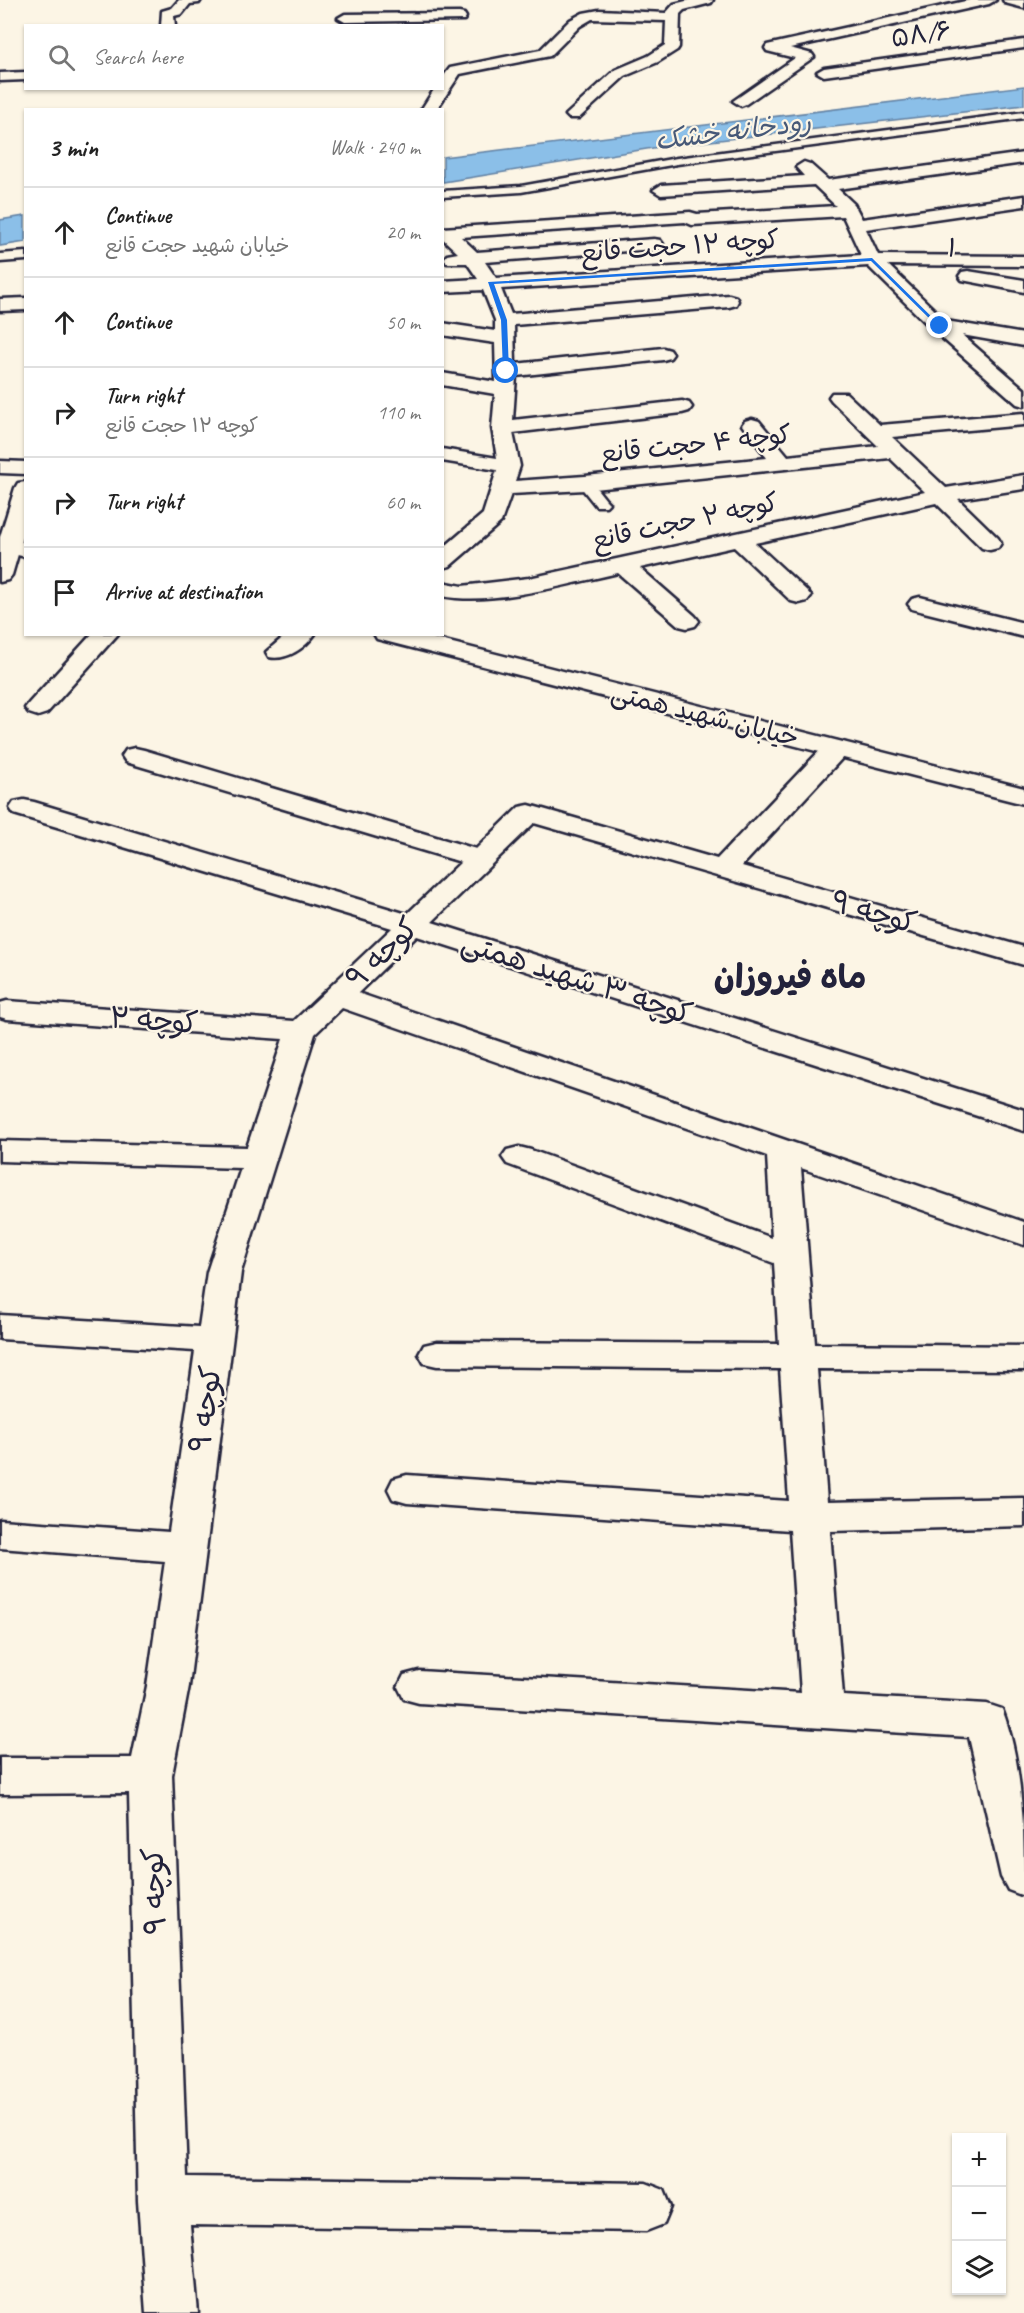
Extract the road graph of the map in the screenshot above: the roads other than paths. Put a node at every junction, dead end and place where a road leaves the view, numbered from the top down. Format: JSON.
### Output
{"nodes":[{"id":1,"x":185,"y":0,"type":"edge"},
{"id":2,"x":194,"y":0,"type":"edge"},
{"id":3,"x":462,"y":0,"type":"edge"},
{"id":4,"x":989,"y":0,"type":"edge"},
{"id":5,"x":1010,"y":0,"type":"edge"},
{"id":6,"x":699,"y":1,"type":"edge"},
{"id":7,"x":1024,"y":4,"type":"edge"},
{"id":8,"x":459,"y":17,"type":"junction"},
{"id":9,"x":673,"y":17,"type":"junction"},
{"id":10,"x":345,"y":18,"type":"dead end"},
{"id":11,"x":168,"y":24,"type":"edge"},
{"id":12,"x":457,"y":36,"type":"dead end"},
{"id":13,"x":1024,"y":44,"type":"edge"},
{"id":14,"x":451,"y":67,"type":"edge"},
{"id":15,"x":824,"y":72,"type":"dead end"},
{"id":16,"x":24,"y":76,"type":"edge"},
{"id":17,"x":0,"y":77,"type":"edge"},
{"id":18,"x":439,"y":90,"type":"edge"},
{"id":19,"x":741,"y":101,"type":"dead end"},
{"id":20,"x":429,"y":108,"type":"edge"},
{"id":21,"x":574,"y":115,"type":"dead end"},
{"id":22,"x":1024,"y":115,"type":"edge"},
{"id":23,"x":1024,"y":158,"type":"edge"},
{"id":24,"x":804,"y":167,"type":"dead end"},
{"id":25,"x":822,"y":183,"type":"junction"},
{"id":26,"x":444,"y":194,"type":"edge"},
{"id":27,"x":1024,"y":201,"type":"edge"},
{"id":28,"x":933,"y":214,"type":"junction"},
{"id":29,"x":1024,"y":217,"type":"edge"},
{"id":30,"x":853,"y":218,"type":"junction"},
{"id":31,"x":691,"y":219,"type":"junction"},
{"id":32,"x":444,"y":232,"type":"edge"},
{"id":33,"x":654,"y":244,"type":"dead end"},
{"id":34,"x":24,"y":256,"type":"edge"},
{"id":35,"x":472,"y":257,"type":"junction"},
{"id":36,"x":0,"y":258,"type":"edge"},
{"id":37,"x":444,"y":260,"type":"edge"},
{"id":38,"x":872,"y":260,"type":"junction"},
{"id":39,"x":1024,"y":261,"type":"edge"},
{"id":40,"x":725,"y":268,"type":"junction"},
{"id":41,"x":490,"y":283,"type":"junction"},
{"id":42,"x":1024,"y":286,"type":"edge"},
{"id":43,"x":444,"y":287,"type":"edge"},
{"id":44,"x":729,"y":301,"type":"dead end"},
{"id":45,"x":24,"y":304,"type":"edge"},
{"id":46,"x":0,"y":305,"type":"edge"},
{"id":47,"x":940,"y":326,"type":"junction"},
{"id":48,"x":444,"y":329,"type":"edge"},
{"id":49,"x":505,"y":329,"type":"junction"},
{"id":50,"x":1024,"y":340,"type":"edge"},
{"id":51,"x":663,"y":354,"type":"dead end"},
{"id":52,"x":444,"y":379,"type":"edge"},
{"id":53,"x":506,"y":380,"type":"junction"},
{"id":54,"x":1022,"y":396,"type":"edge"},
{"id":55,"x":839,"y":397,"type":"dead end"},
{"id":56,"x":682,"y":407,"type":"dead end"},
{"id":57,"x":1024,"y":419,"type":"edge"},
{"id":58,"x":753,"y":425,"type":"dead end"},
{"id":59,"x":502,"y":428,"type":"junction"},
{"id":60,"x":876,"y":432,"type":"junction"},
{"id":61,"x":896,"y":451,"type":"junction"},
{"id":62,"x":444,"y":455,"type":"edge"},
{"id":63,"x":782,"y":462,"type":"junction"},
{"id":64,"x":509,"y":466,"type":"junction"},
{"id":65,"x":0,"y":467,"type":"edge"},
{"id":66,"x":24,"y":468,"type":"edge"},
{"id":67,"x":1024,"y":482,"type":"edge"},
{"id":68,"x":585,"y":483,"type":"junction"},
{"id":69,"x":502,"y":488,"type":"junction"},
{"id":70,"x":939,"y":495,"type":"junction"},
{"id":71,"x":24,"y":501,"type":"edge"},
{"id":72,"x":601,"y":503,"type":"dead end"},
{"id":73,"x":738,"y":539,"type":"junction"},
{"id":74,"x":990,"y":543,"type":"dead end"},
{"id":75,"x":17,"y":548,"type":"edge"},
{"id":76,"x":445,"y":557,"type":"edge"},
{"id":77,"x":622,"y":564,"type":"junction"},
{"id":78,"x":0,"y":574,"type":"edge"},
{"id":79,"x":444,"y":589,"type":"edge"},
{"id":80,"x":799,"y":596,"type":"dead end"},
{"id":81,"x":920,"y":604,"type":"dead end"},
{"id":82,"x":687,"y":621,"type":"dead end"},
{"id":83,"x":1024,"y":630,"type":"edge"},
{"id":84,"x":104,"y":636,"type":"edge"},
{"id":85,"x":300,"y":636,"type":"edge"},
{"id":86,"x":394,"y":636,"type":"edge"},
{"id":87,"x":278,"y":652,"type":"dead end"},
{"id":88,"x":38,"y":708,"type":"dead end"},
{"id":89,"x":836,"y":749,"type":"junction"},
{"id":90,"x":135,"y":756,"type":"dead end"},
{"id":91,"x":1024,"y":795,"type":"edge"},
{"id":92,"x":24,"y":808,"type":"dead end"},
{"id":93,"x":481,"y":859,"type":"junction"},
{"id":94,"x":723,"y":869,"type":"junction"},
{"id":95,"x":412,"y":925,"type":"junction"},
{"id":96,"x":1024,"y":956,"type":"edge"},
{"id":97,"x":337,"y":996,"type":"junction"},
{"id":98,"x":7,"y":1010,"type":"dead end"},
{"id":99,"x":301,"y":1031,"type":"junction"},
{"id":100,"x":1024,"y":1121,"type":"edge"},
{"id":101,"x":783,"y":1150,"type":"junction"},
{"id":102,"x":0,"y":1151,"type":"edge"},
{"id":103,"x":519,"y":1156,"type":"dead end"},
{"id":104,"x":260,"y":1158,"type":"junction"},
{"id":105,"x":1024,"y":1234,"type":"edge"},
{"id":106,"x":790,"y":1257,"type":"junction"},
{"id":107,"x":0,"y":1327,"type":"edge"},
{"id":108,"x":214,"y":1340,"type":"junction"},
{"id":109,"x":437,"y":1354,"type":"dead end"},
{"id":110,"x":798,"y":1356,"type":"junction"},
{"id":111,"x":1024,"y":1358,"type":"edge"},
{"id":112,"x":407,"y":1489,"type":"dead end"},
{"id":113,"x":1024,"y":1512,"type":"edge"},
{"id":114,"x":809,"y":1517,"type":"junction"},
{"id":115,"x":0,"y":1534,"type":"edge"},
{"id":116,"x":187,"y":1548,"type":"junction"},
{"id":117,"x":419,"y":1687,"type":"dead end"},
{"id":118,"x":822,"y":1712,"type":"junction"},
{"id":119,"x":150,"y":1775,"type":"junction"},
{"id":120,"x":0,"y":1776,"type":"edge"},
{"id":121,"x":1024,"y":1877,"type":"edge"},
{"id":122,"x":163,"y":2200,"type":"junction"},
{"id":123,"x":646,"y":2206,"type":"dead end"},
{"id":124,"x":172,"y":2313,"type":"edge"}],
"edges":[{"from":1,"to":2,"type":"street"},
{"from":1,"to":11,"type":"street"},
{"from":3,"to":8,"type":"street"},
{"from":4,"to":19,"type":"street"},
{"from":5,"to":7,"type":"street"},
{"from":6,"to":9,"type":"street"},
{"from":8,"to":10,"type":"street"},
{"from":8,"to":12,"type":"street"},
{"from":9,"to":14,"type":"street"},
{"from":9,"to":21,"type":"street"},
{"from":13,"to":15,"type":"street","name":"۵۸/۶"},
{"from":16,"to":17,"type":"street"},
{"from":18,"to":20,"type":"street"},
{"from":22,"to":26,"type":"lane"},
{"from":23,"to":25,"type":"street"},
{"from":24,"to":25,"type":"street"},
{"from":25,"to":30,"type":"street"},
{"from":25,"to":31,"type":"street"},
{"from":27,"to":28,"type":"street"},
{"from":28,"to":29,"type":"street"},
{"from":28,"to":30,"type":"street"},
{"from":30,"to":31,"type":"street"},
{"from":30,"to":38,"type":"street"},
{"from":31,"to":32,"type":"street"},
{"from":31,"to":40,"type":"street"},
{"from":32,"to":35,"type":"street"},
{"from":33,"to":35,"type":"street"},
{"from":34,"to":36,"type":"lane"},
{"from":35,"to":37,"type":"street"},
{"from":35,"to":41,"type":"street"},
{"from":38,"to":39,"type":"street"},
{"from":38,"to":40,"type":"street","name":"کوچه ۱۲ حجت قانع"},
{"from":38,"to":42,"type":"street","name":"۱"},
{"from":38,"to":47,"type":"street"},
{"from":40,"to":41,"type":"street","name":"کوچه ۱۲ حجت قانع"},
{"from":41,"to":43,"type":"street","name":"کوچه ۱۲ حجت قانع"},
{"from":41,"to":49,"type":"street"},
{"from":44,"to":49,"type":"street"},
{"from":45,"to":46,"type":"street"},
{"from":47,"to":50,"type":"street"},
{"from":47,"to":54,"type":"street"},
{"from":48,"to":49,"type":"street"},
{"from":49,"to":53,"type":"street"},
{"from":51,"to":53,"type":"street"},
{"from":52,"to":53,"type":"street"},
{"from":53,"to":59,"type":"street"},
{"from":55,"to":60,"type":"street"},
{"from":56,"to":59,"type":"street"},
{"from":57,"to":60,"type":"street"},
{"from":58,"to":63,"type":"street"},
{"from":59,"to":64,"type":"street"},
{"from":60,"to":61,"type":"street"},
{"from":61,"to":63,"type":"street","name":"کوچه ۴ حجت قانع"},
{"from":61,"to":70,"type":"street"},
{"from":62,"to":64,"type":"street"},
{"from":63,"to":68,"type":"street","name":"کوچه ۴ حجت قانع"},
{"from":64,"to":69,"type":"street"},
{"from":65,"to":66,"type":"street"},
{"from":67,"to":70,"type":"street","name":"کوچه ۲ حجت قانع"},
{"from":68,"to":69,"type":"street","name":"کوچه ۴ حجت قانع"},
{"from":68,"to":72,"type":"lane"},
{"from":69,"to":76,"type":"street"},
{"from":70,"to":73,"type":"street","name":"کوچه ۲ حجت قانع"},
{"from":70,"to":74,"type":"street"},
{"from":71,"to":75,"type":"street"},
{"from":73,"to":77,"type":"street","name":"کوچه ۲ حجت قانع"},
{"from":73,"to":80,"type":"street"},
{"from":75,"to":78,"type":"street"},
{"from":77,"to":79,"type":"street","name":"کوچه ۲ حجت قانع"},
{"from":77,"to":82,"type":"street"},
{"from":81,"to":83,"type":"street"},
{"from":84,"to":88,"type":"street"},
{"from":85,"to":87,"type":"street"},
{"from":86,"to":89,"type":"street","name":"خیابان شهید همتی"},
{"from":89,"to":91,"type":"street","name":"خیابان شهید همتی"},
{"from":89,"to":94,"type":"street"},
{"from":90,"to":93,"type":"street"},
{"from":92,"to":95,"type":"street","name":"کوچه ۳ شهید همتی"},
{"from":93,"to":94,"type":"street","name":"کوچه ۹"},
{"from":93,"to":95,"type":"street","name":"کوچه ۹"},
{"from":94,"to":96,"type":"street","name":"کوچه ۹"},
{"from":95,"to":97,"type":"street","name":"کوچه ۹"},
{"from":95,"to":100,"type":"street","name":"کوچه ۳ شهید همتی"},
{"from":97,"to":99,"type":"street","name":"کوچه ۹"},
{"from":97,"to":101,"type":"street"},
{"from":98,"to":99,"type":"street","name":"کوچه ۲"},
{"from":99,"to":104,"type":"street","name":"کوچه ۹"},
{"from":101,"to":105,"type":"street"},
{"from":101,"to":106,"type":"street"},
{"from":102,"to":104,"type":"street"},
{"from":103,"to":106,"type":"street"},
{"from":104,"to":108,"type":"street","name":"کوچه ۹"},
{"from":106,"to":110,"type":"street"},
{"from":107,"to":108,"type":"street"},
{"from":108,"to":116,"type":"street","name":"کوچه ۹"},
{"from":109,"to":110,"type":"street"},
{"from":110,"to":111,"type":"street"},
{"from":110,"to":114,"type":"street"},
{"from":112,"to":114,"type":"street"},
{"from":113,"to":114,"type":"street"},
{"from":114,"to":118,"type":"street"},
{"from":115,"to":116,"type":"street"},
{"from":116,"to":119,"type":"street","name":"کوچه ۹"},
{"from":117,"to":118,"type":"street"},
{"from":118,"to":121,"type":"street"},
{"from":119,"to":120,"type":"street"},
{"from":119,"to":122,"type":"street","name":"کوچه ۹"},
{"from":122,"to":123,"type":"street"},
{"from":122,"to":124,"type":"street","name":"کوچه ۹"}]}
